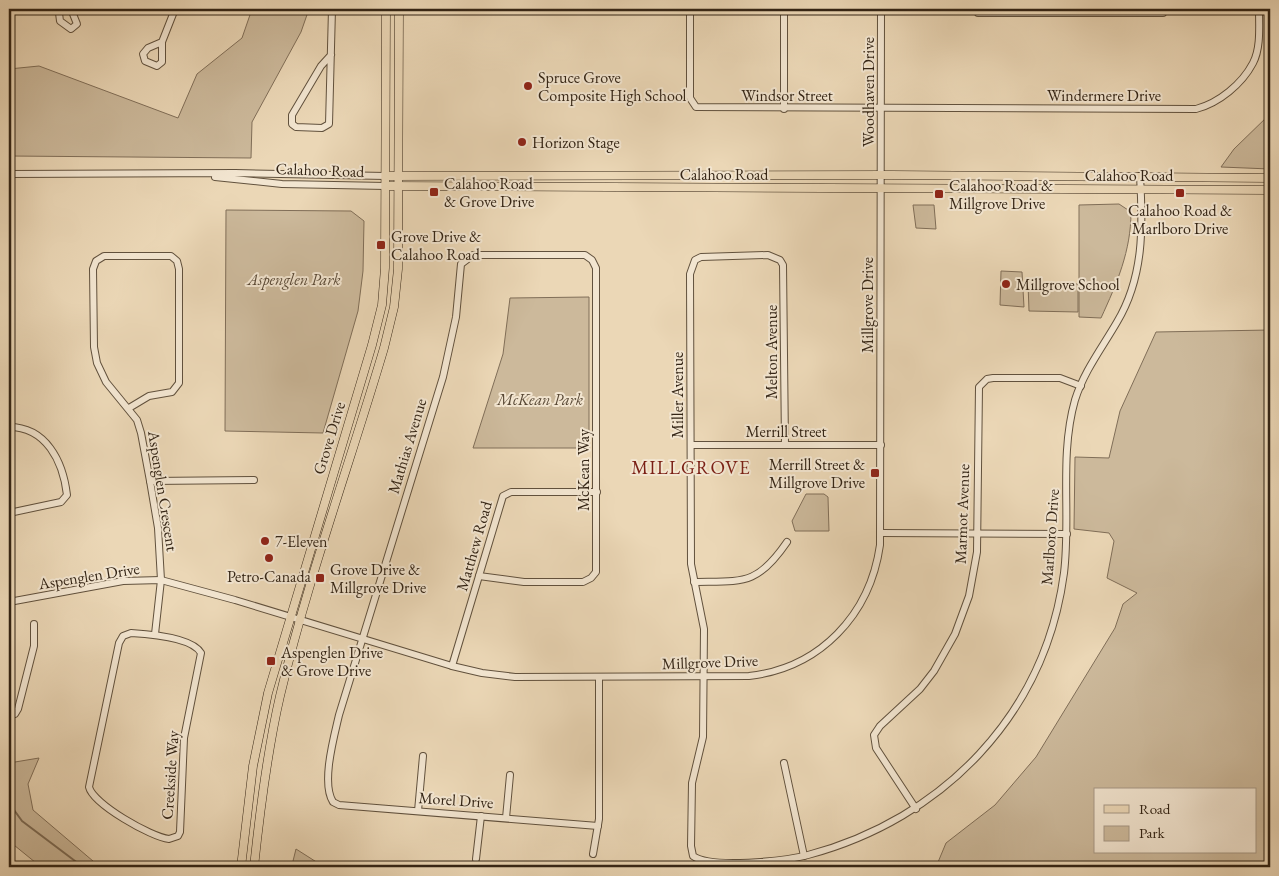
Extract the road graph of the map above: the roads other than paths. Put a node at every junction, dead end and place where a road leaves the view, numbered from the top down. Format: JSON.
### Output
{"nodes":[{"id":1,"x":64,"y":9,"type":"edge"},
{"id":2,"x":72,"y":9,"type":"edge"},
{"id":3,"x":175,"y":9,"type":"edge"},
{"id":4,"x":332,"y":9,"type":"edge"},
{"id":5,"x":386,"y":9,"type":"edge"},
{"id":6,"x":399,"y":9,"type":"edge"},
{"id":7,"x":690,"y":9,"type":"edge"},
{"id":8,"x":784,"y":9,"type":"edge"},
{"id":9,"x":881,"y":9,"type":"edge"},
{"id":10,"x":978,"y":9,"type":"edge"},
{"id":11,"x":1163,"y":9,"type":"edge"},
{"id":12,"x":1259,"y":9,"type":"edge"},
{"id":13,"x":1070,"y":12,"type":"edge"},
{"id":14,"x":162,"y":42,"type":"dead end"},
{"id":15,"x":331,"y":55,"type":"junction"},
{"id":16,"x":784,"y":109,"type":"junction"},
{"id":17,"x":881,"y":109,"type":"junction"},
{"id":18,"x":10,"y":174,"type":"edge"},
{"id":19,"x":179,"y":174,"type":"junction"},
{"id":20,"x":882,"y":175,"type":"junction"},
{"id":21,"x":386,"y":176,"type":"junction"},
{"id":22,"x":398,"y":176,"type":"junction"},
{"id":23,"x":1140,"y":176,"type":"junction"},
{"id":24,"x":1270,"y":178,"type":"edge"},
{"id":25,"x":386,"y":186,"type":"junction"},
{"id":26,"x":398,"y":187,"type":"junction"},
{"id":27,"x":882,"y":188,"type":"junction"},
{"id":28,"x":1140,"y":188,"type":"junction"},
{"id":29,"x":1270,"y":190,"type":"edge"},
{"id":30,"x":10,"y":232,"type":"edge"},
{"id":31,"x":464,"y":259,"type":"joint"},
{"id":32,"x":695,"y":260,"type":"joint"},
{"id":33,"x":11,"y":325,"type":"dead end"},
{"id":34,"x":1081,"y":386,"type":"junction"},
{"id":35,"x":129,"y":408,"type":"junction"},
{"id":36,"x":9,"y":427,"type":"edge"},
{"id":37,"x":691,"y":445,"type":"junction"},
{"id":38,"x":785,"y":445,"type":"junction"},
{"id":39,"x":881,"y":445,"type":"junction"},
{"id":40,"x":254,"y":480,"type":"dead end"},
{"id":41,"x":150,"y":481,"type":"junction"},
{"id":42,"x":597,"y":492,"type":"junction"},
{"id":43,"x":9,"y":513,"type":"edge"},
{"id":44,"x":881,"y":533,"type":"junction"},
{"id":45,"x":978,"y":533,"type":"junction"},
{"id":46,"x":1067,"y":534,"type":"junction"},
{"id":47,"x":787,"y":542,"type":"dead end"},
{"id":48,"x":480,"y":576,"type":"junction"},
{"id":49,"x":161,"y":580,"type":"junction"},
{"id":50,"x":694,"y":582,"type":"junction"},
{"id":51,"x":9,"y":602,"type":"edge"},
{"id":52,"x":289,"y":616,"type":"junction"},
{"id":53,"x":301,"y":620,"type":"junction"},
{"id":54,"x":34,"y":624,"type":"dead end"},
{"id":55,"x":156,"y":634,"type":"junction"},
{"id":56,"x":362,"y":639,"type":"junction"},
{"id":57,"x":452,"y":666,"type":"junction"},
{"id":58,"x":599,"y":678,"type":"junction"},
{"id":59,"x":704,"y":678,"type":"junction"},
{"id":60,"x":9,"y":715,"type":"edge"},
{"id":61,"x":423,"y":756,"type":"dead end"},
{"id":62,"x":784,"y":762,"type":"dead end"},
{"id":63,"x":510,"y":775,"type":"dead end"},
{"id":64,"x":916,"y":809,"type":"junction"},
{"id":65,"x":418,"y":811,"type":"junction"},
{"id":66,"x":481,"y":816,"type":"junction"},
{"id":67,"x":506,"y":818,"type":"junction"},
{"id":68,"x":598,"y":826,"type":"junction"},
{"id":69,"x":593,"y":854,"type":"dead end"},
{"id":70,"x":693,"y":856,"type":"joint"},
{"id":71,"x":804,"y":856,"type":"junction"},
{"id":72,"x":476,"y":859,"type":"dead end"},
{"id":73,"x":241,"y":867,"type":"edge"},
{"id":74,"x":254,"y":867,"type":"edge"}],
"edges":[{"from":1,"to":2,"type":"street"},
{"from":3,"to":14,"type":"street"},
{"from":4,"to":15,"type":"street"},
{"from":5,"to":21,"type":"main road","name":"Grove Drive"},
{"from":6,"to":22,"type":"main road","name":"Grove Drive"},
{"from":7,"to":16,"type":"street","name":"Windsor Street"},
{"from":8,"to":16,"type":"street"},
{"from":9,"to":17,"type":"street","name":"Woodhaven Drive"},
{"from":10,"to":13,"type":"street"},
{"from":11,"to":13,"type":"street"},
{"from":12,"to":17,"type":"street","name":"Windermere Drive"},
{"from":15,"to":15,"type":"street"},
{"from":16,"to":17,"type":"street","name":"Windsor Street"},
{"from":17,"to":20,"type":"street","name":"Woodhaven Drive"},
{"from":18,"to":19,"type":"street","name":"Calahoo Road"},
{"from":18,"to":30,"type":"street"},
{"from":19,"to":21,"type":"street","name":"Calahoo Road"},
{"from":19,"to":25,"type":"street","name":"Calahoo Road"},
{"from":20,"to":22,"type":"main road","name":"Calahoo Road"},
{"from":20,"to":23,"type":"main road","name":"Calahoo Road"},
{"from":20,"to":27,"type":"street","name":"Woodhaven Drive"},
{"from":21,"to":22,"type":"main road","name":"Calahoo Road"},
{"from":21,"to":25,"type":"main road","name":"Grove Drive"},
{"from":22,"to":26,"type":"main road","name":"Grove Drive"},
{"from":23,"to":24,"type":"main road","name":"Calahoo Road"},
{"from":23,"to":28,"type":"street","name":"Marlboro Drive"},
{"from":25,"to":26,"type":"main road","name":"Calahoo Road"},
{"from":25,"to":52,"type":"main road","name":"Grove Drive"},
{"from":26,"to":27,"type":"main road","name":"Calahoo Road"},
{"from":26,"to":53,"type":"main road","name":"Grove Drive"},
{"from":27,"to":28,"type":"main road","name":"Calahoo Road"},
{"from":27,"to":39,"type":"street","name":"Millgrove Drive"},
{"from":28,"to":29,"type":"main road","name":"Calahoo Road"},
{"from":28,"to":34,"type":"street","name":"Marlboro Drive"},
{"from":30,"to":33,"type":"street"},
{"from":31,"to":42,"type":"street","name":"McKean Way"},
{"from":31,"to":56,"type":"street","name":"Mathias Avenue"},
{"from":32,"to":37,"type":"street","name":"Miller Avenue"},
{"from":32,"to":38,"type":"street","name":"Melton Avenue"},
{"from":34,"to":45,"type":"street","name":"Marmot Avenue"},
{"from":34,"to":46,"type":"street","name":"Marlboro Drive"},
{"from":35,"to":35,"type":"street","name":"Aspenglen Crescent"},
{"from":35,"to":41,"type":"street","name":"Aspenglen Crescent"},
{"from":36,"to":43,"type":"street"},
{"from":37,"to":38,"type":"street","name":"Merrill Street"},
{"from":37,"to":50,"type":"street","name":"Miller Avenue"},
{"from":38,"to":39,"type":"street","name":"Merrill Street"},
{"from":39,"to":44,"type":"street","name":"Millgrove Drive"},
{"from":40,"to":41,"type":"street"},
{"from":41,"to":49,"type":"street","name":"Aspenglen Crescent"},
{"from":42,"to":48,"type":"street","name":"Matthew Road"},
{"from":42,"to":48,"type":"street","name":"McKean Way"},
{"from":44,"to":45,"type":"street"},
{"from":44,"to":59,"type":"street","name":"Millgrove Drive"},
{"from":45,"to":46,"type":"street"},
{"from":45,"to":64,"type":"street","name":"Marmot Avenue"},
{"from":46,"to":64,"type":"street","name":"Marlboro Drive"},
{"from":47,"to":50,"type":"street"},
{"from":48,"to":57,"type":"street","name":"Matthew Road"},
{"from":49,"to":51,"type":"street","name":"Aspenglen Drive"},
{"from":49,"to":52,"type":"street","name":"Aspenglen Drive"},
{"from":49,"to":55,"type":"street"},
{"from":50,"to":59,"type":"street","name":"Miller Avenue"},
{"from":52,"to":53,"type":"street","name":"Aspenglen Drive"},
{"from":52,"to":73,"type":"main road","name":"Grove Drive"},
{"from":53,"to":56,"type":"street","name":"Millgrove Drive"},
{"from":53,"to":74,"type":"main road","name":"Grove Drive"},
{"from":54,"to":60,"type":"street"},
{"from":55,"to":55,"type":"street","name":"Creekside Way"},
{"from":56,"to":57,"type":"street","name":"Millgrove Drive"},
{"from":56,"to":65,"type":"street","name":"Morel Drive"},
{"from":57,"to":58,"type":"street","name":"Millgrove Drive"},
{"from":58,"to":59,"type":"street","name":"Millgrove Drive"},
{"from":58,"to":68,"type":"street"},
{"from":59,"to":70,"type":"street","name":"Miller Avenue"},
{"from":61,"to":65,"type":"street"},
{"from":62,"to":71,"type":"street"},
{"from":63,"to":67,"type":"street"},
{"from":64,"to":71,"type":"street","name":"Marlboro Drive"},
{"from":65,"to":66,"type":"street","name":"Morel Drive"},
{"from":66,"to":67,"type":"street","name":"Morel Drive"},
{"from":66,"to":72,"type":"street"},
{"from":67,"to":68,"type":"street","name":"Morel Drive"},
{"from":68,"to":69,"type":"street"},
{"from":70,"to":71,"type":"street","name":"Marlboro Drive"}]}
